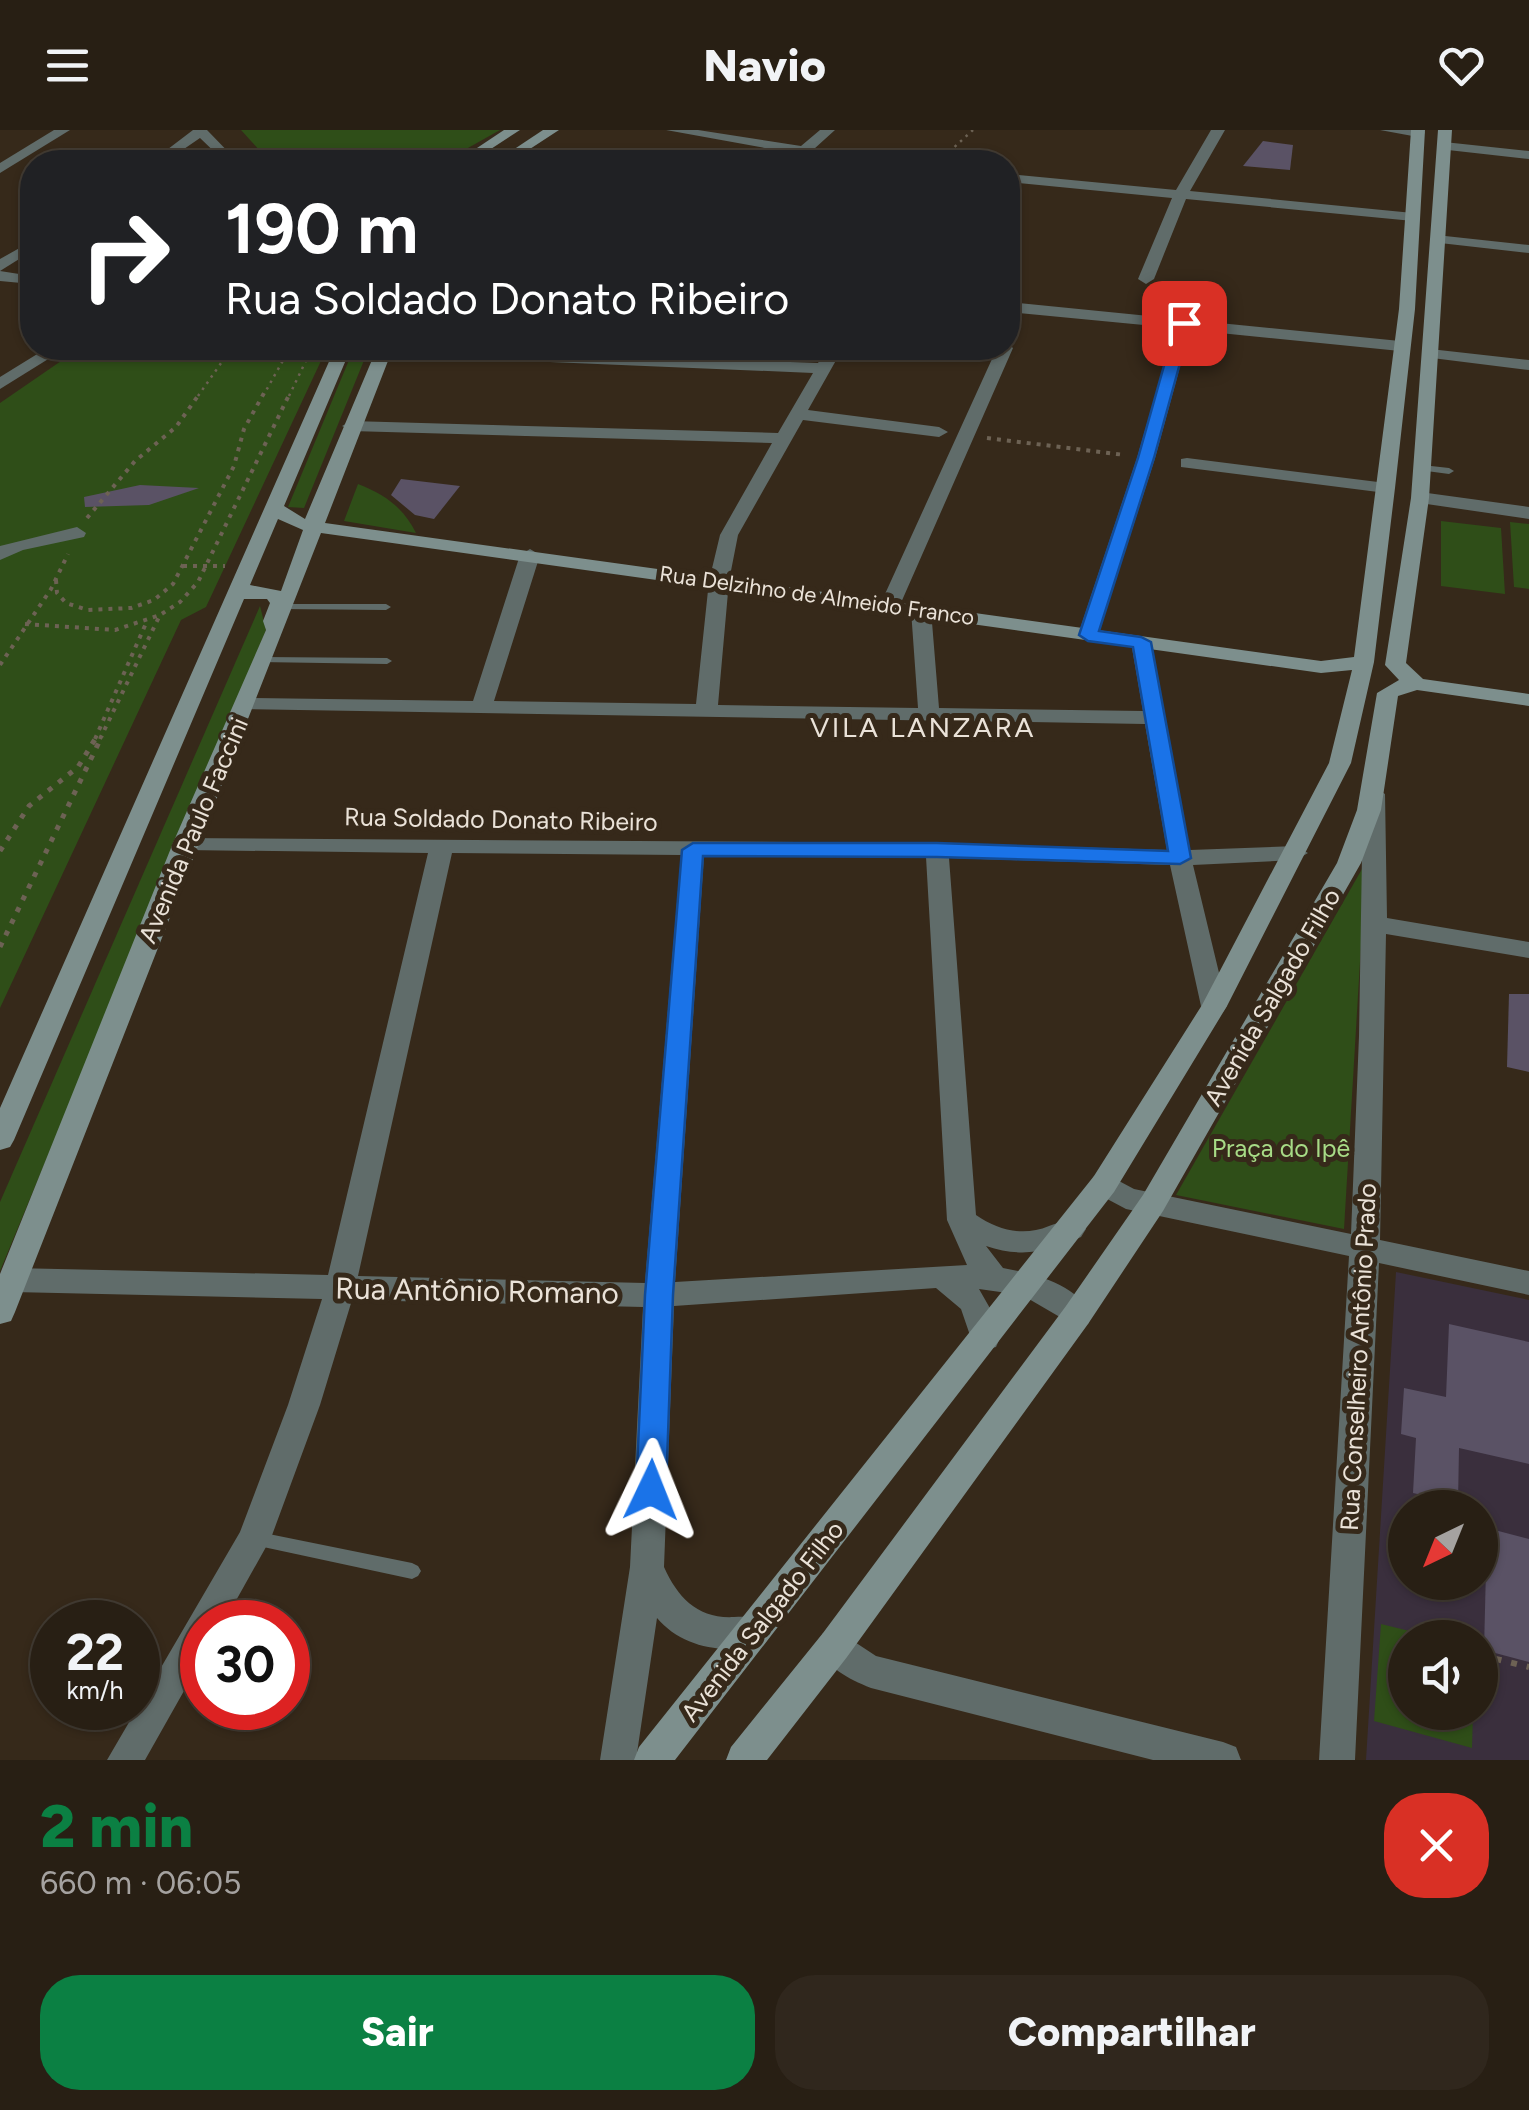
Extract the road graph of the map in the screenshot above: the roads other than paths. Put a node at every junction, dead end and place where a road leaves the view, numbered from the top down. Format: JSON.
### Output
{"nodes":[{"id":1,"x":63,"y":130,"type":"edge"},
{"id":2,"x":200,"y":130,"type":"edge"},
{"id":3,"x":513,"y":130,"type":"edge"},
{"id":4,"x":552,"y":130,"type":"edge"},
{"id":5,"x":672,"y":130,"type":"edge"},
{"id":6,"x":828,"y":130,"type":"edge"},
{"id":7,"x":1218,"y":130,"type":"edge"},
{"id":8,"x":1387,"y":130,"type":"edge"},
{"id":9,"x":1418,"y":132,"type":"edge"},
{"id":10,"x":1444,"y":138,"type":"edge"},
{"id":11,"x":29,"y":150,"type":"edge"},
{"id":12,"x":173,"y":150,"type":"edge"},
{"id":13,"x":220,"y":150,"type":"edge"},
{"id":14,"x":482,"y":150,"type":"edge"},
{"id":15,"x":521,"y":150,"type":"edge"},
{"id":16,"x":789,"y":150,"type":"edge"},
{"id":17,"x":803,"y":150,"type":"edge"},
{"id":18,"x":1529,"y":155,"type":"edge"},
{"id":19,"x":1020,"y":179,"type":"edge"},
{"id":20,"x":1180,"y":194,"type":"junction"},
{"id":21,"x":1413,"y":217,"type":"junction"},
{"id":22,"x":1436,"y":239,"type":"junction"},
{"id":23,"x":1529,"y":249,"type":"edge"},
{"id":24,"x":1146,"y":279,"type":"dead end"},
{"id":25,"x":1020,"y":307,"type":"edge"},
{"id":26,"x":1184,"y":323,"type":"junction"},
{"id":27,"x":1400,"y":346,"type":"junction"},
{"id":28,"x":1430,"y":354,"type":"junction"},
{"id":29,"x":39,"y":360,"type":"edge"},
{"id":30,"x":338,"y":360,"type":"edge"},
{"id":31,"x":379,"y":360,"type":"edge"},
{"id":32,"x":638,"y":360,"type":"edge"},
{"id":33,"x":828,"y":360,"type":"edge"},
{"id":34,"x":999,"y":360,"type":"edge"},
{"id":35,"x":1529,"y":365,"type":"edge"},
{"id":36,"x":823,"y":368,"type":"junction"},
{"id":37,"x":0,"y":384,"type":"edge"},
{"id":38,"x":797,"y":414,"type":"junction"},
{"id":39,"x":351,"y":426,"type":"junction"},
{"id":40,"x":939,"y":432,"type":"dead end"},
{"id":41,"x":784,"y":438,"type":"junction"},
{"id":42,"x":1187,"y":463,"type":"dead end"},
{"id":43,"x":1422,"y":468,"type":"junction"},
{"id":44,"x":1449,"y":471,"type":"dead end"},
{"id":45,"x":1386,"y":488,"type":"junction"},
{"id":46,"x":1420,"y":498,"type":"junction"},
{"id":47,"x":274,"y":508,"type":"junction"},
{"id":48,"x":1529,"y":513,"type":"edge"},
{"id":49,"x":312,"y":527,"type":"junction"},
{"id":50,"x":77,"y":533,"type":"road end"},
{"id":51,"x":0,"y":554,"type":"edge"},
{"id":52,"x":530,"y":555,"type":"junction"},
{"id":53,"x":718,"y":581,"type":"junction"},
{"id":54,"x":235,"y":595,"type":"junction"},
{"id":55,"x":890,"y":605,"type":"junction"},
{"id":56,"x":386,"y":608,"type":"dead end"},
{"id":57,"x":921,"y":610,"type":"junction"},
{"id":58,"x":280,"y":619,"type":"junction"},
{"id":59,"x":1088,"y":635,"type":"junction"},
{"id":60,"x":1141,"y":642,"type":"junction"},
{"id":61,"x":263,"y":660,"type":"junction"},
{"id":62,"x":387,"y":661,"type":"dead end"},
{"id":63,"x":1364,"y":662,"type":"junction"},
{"id":64,"x":1321,"y":668,"type":"junction"},
{"id":65,"x":1417,"y":684,"type":"junction"},
{"id":66,"x":1357,"y":692,"type":"junction"},
{"id":67,"x":1529,"y":700,"type":"edge"},
{"id":68,"x":246,"y":704,"type":"junction"},
{"id":69,"x":482,"y":706,"type":"junction"},
{"id":70,"x":706,"y":713,"type":"junction"},
{"id":71,"x":929,"y":715,"type":"junction"},
{"id":72,"x":1154,"y":718,"type":"junction"},
{"id":73,"x":1374,"y":774,"type":"junction"},
{"id":74,"x":185,"y":843,"type":"junction"},
{"id":75,"x":442,"y":845,"type":"junction"},
{"id":76,"x":693,"y":850,"type":"junction"},
{"id":77,"x":937,"y":850,"type":"junction"},
{"id":78,"x":1296,"y":854,"type":"junction"},
{"id":79,"x":1180,"y":858,"type":"junction"},
{"id":80,"x":1376,"y":924,"type":"junction"},
{"id":81,"x":1529,"y":950,"type":"edge"},
{"id":82,"x":1214,"y":1006,"type":"junction"},
{"id":83,"x":0,"y":1140,"type":"edge"},
{"id":84,"x":1104,"y":1184,"type":"junction"},
{"id":85,"x":1153,"y":1203,"type":"junction"},
{"id":86,"x":962,"y":1220,"type":"junction"},
{"id":87,"x":1071,"y":1229,"type":"junction"},
{"id":88,"x":1364,"y":1245,"type":"junction"},
{"id":89,"x":940,"y":1276,"type":"junction"},
{"id":90,"x":994,"y":1278,"type":"junction"},
{"id":91,"x":13,"y":1280,"type":"junction"},
{"id":92,"x":1529,"y":1283,"type":"edge"},
{"id":93,"x":1027,"y":1284,"type":"junction"},
{"id":94,"x":340,"y":1288,"type":"junction"},
{"id":95,"x":659,"y":1295,"type":"junction"},
{"id":96,"x":0,"y":1312,"type":"edge"},
{"id":97,"x":1077,"y":1315,"type":"junction"},
{"id":98,"x":985,"y":1338,"type":"junction"},
{"id":99,"x":254,"y":1538,"type":"junction"},
{"id":100,"x":648,"y":1568,"type":"junction"},
{"id":101,"x":412,"y":1570,"type":"dead end"},
{"id":102,"x":218,"y":1600,"type":"edge"},
{"id":103,"x":754,"y":1631,"type":"junction"},
{"id":104,"x":835,"y":1645,"type":"junction"},
{"id":105,"x":180,"y":1666,"type":"edge"},
{"id":106,"x":125,"y":1760,"type":"edge"},
{"id":107,"x":618,"y":1760,"type":"edge"},
{"id":108,"x":652,"y":1760,"type":"edge"},
{"id":109,"x":744,"y":1760,"type":"edge"},
{"id":110,"x":1224,"y":1760,"type":"edge"},
{"id":111,"x":1338,"y":1760,"type":"edge"}],
"edges":[{"from":1,"to":11,"type":"street"},
{"from":2,"to":12,"type":"street"},
{"from":2,"to":13,"type":"street"},
{"from":3,"to":14,"type":"main road"},
{"from":4,"to":15,"type":"main road"},
{"from":5,"to":16,"type":"street"},
{"from":6,"to":17,"type":"street"},
{"from":7,"to":20,"type":"street"},
{"from":8,"to":9,"type":"street"},
{"from":9,"to":21,"type":"main road","name":"Avenida Salgado Filho"},
{"from":10,"to":18,"type":"street"},
{"from":10,"to":22,"type":"main road"},
{"from":19,"to":20,"type":"street"},
{"from":20,"to":21,"type":"street"},
{"from":20,"to":24,"type":"street"},
{"from":21,"to":27,"type":"main road","name":"Avenida Salgado Filho"},
{"from":22,"to":23,"type":"street"},
{"from":22,"to":28,"type":"main road"},
{"from":25,"to":26,"type":"street"},
{"from":26,"to":27,"type":"street"},
{"from":26,"to":59,"type":"street"},
{"from":27,"to":45,"type":"main road","name":"Avenida Salgado Filho"},
{"from":28,"to":35,"type":"street"},
{"from":28,"to":43,"type":"main road"},
{"from":29,"to":37,"type":"street"},
{"from":30,"to":47,"type":"main road"},
{"from":31,"to":39,"type":"main road","name":"Avenida Paulo Faccini"},
{"from":32,"to":36,"type":"street"},
{"from":33,"to":36,"type":"street"},
{"from":34,"to":55,"type":"street"},
{"from":36,"to":38,"type":"street"},
{"from":38,"to":40,"type":"street"},
{"from":38,"to":41,"type":"street"},
{"from":39,"to":41,"type":"street"},
{"from":39,"to":49,"type":"main road","name":"Avenida Paulo Faccini"},
{"from":41,"to":53,"type":"street"},
{"from":42,"to":45,"type":"street"},
{"from":43,"to":44,"type":"lane"},
{"from":43,"to":46,"type":"main road"},
{"from":45,"to":63,"type":"main road","name":"Avenida Salgado Filho"},
{"from":46,"to":48,"type":"street"},
{"from":46,"to":65,"type":"main road"},
{"from":47,"to":49,"type":"main road","name":"Rua Delzihno de Almeido Franco"},
{"from":47,"to":54,"type":"main road"},
{"from":49,"to":52,"type":"main road","name":"Rua Delzihno de Almeido Franco"},
{"from":49,"to":58,"type":"main road","name":"Avenida Paulo Faccini"},
{"from":50,"to":51,"type":"street"},
{"from":52,"to":53,"type":"main road","name":"Rua Delzihno de Almeido Franco"},
{"from":52,"to":69,"type":"street"},
{"from":53,"to":55,"type":"main road","name":"Rua Delzihno de Almeido Franco"},
{"from":53,"to":70,"type":"street"},
{"from":54,"to":58,"type":"main road"},
{"from":54,"to":83,"type":"main road"},
{"from":55,"to":57,"type":"main road","name":"Rua Delzihno de Almeido Franco"},
{"from":56,"to":58,"type":"lane"},
{"from":57,"to":59,"type":"main road","name":"Rua Delzihno de Almeido Franco"},
{"from":57,"to":71,"type":"street"},
{"from":58,"to":61,"type":"main road","name":"Avenida Paulo Faccini"},
{"from":59,"to":60,"type":"main road","name":"Rua Delzihno de Almeido Franco"},
{"from":60,"to":64,"type":"main road","name":"Rua Delzihno de Almeido Franco"},
{"from":60,"to":72,"type":"street"},
{"from":61,"to":62,"type":"lane"},
{"from":61,"to":68,"type":"main road","name":"Avenida Paulo Faccini"},
{"from":63,"to":64,"type":"main road","name":"Rua Delzihno de Almeido Franco"},
{"from":63,"to":66,"type":"main road","name":"Avenida Salgado Filho"},
{"from":64,"to":66,"type":"main road","name":"Rua Delzihno de Almeido Franco"},
{"from":65,"to":67,"type":"main road"},
{"from":65,"to":73,"type":"main road","name":"Avenida Salgado Filho"},
{"from":66,"to":78,"type":"main road","name":"Avenida Salgado Filho"},
{"from":68,"to":69,"type":"street"},
{"from":68,"to":74,"type":"main road","name":"Avenida Paulo Faccini"},
{"from":69,"to":70,"type":"street"},
{"from":70,"to":71,"type":"street"},
{"from":71,"to":72,"type":"street"},
{"from":72,"to":79,"type":"street"},
{"from":73,"to":80,"type":"street","name":"Rua Conselheiro Antônio Prado"},
{"from":73,"to":85,"type":"main road","name":"Avenida Salgado Filho"},
{"from":74,"to":75,"type":"street","name":"Rua Soldado Donato Ribeiro"},
{"from":74,"to":91,"type":"main road","name":"Avenida Paulo Faccini"},
{"from":75,"to":76,"type":"street","name":"Rua Soldado Donato Ribeiro"},
{"from":75,"to":94,"type":"street"},
{"from":76,"to":77,"type":"street","name":"Rua Soldado Donato Ribeiro"},
{"from":76,"to":95,"type":"street"},
{"from":77,"to":79,"type":"street","name":"Rua Soldado Donato Ribeiro"},
{"from":77,"to":86,"type":"street"},
{"from":78,"to":79,"type":"street","name":"Rua Soldado Donato Ribeiro"},
{"from":78,"to":82,"type":"main road","name":"Avenida Salgado Filho"},
{"from":79,"to":82,"type":"street"},
{"from":80,"to":81,"type":"street"},
{"from":80,"to":88,"type":"street","name":"Rua Conselheiro Antônio Prado"},
{"from":82,"to":84,"type":"main road","name":"Avenida Salgado Filho"},
{"from":84,"to":85,"type":"street"},
{"from":84,"to":87,"type":"main road","name":"Avenida Salgado Filho"},
{"from":85,"to":88,"type":"street"},
{"from":85,"to":97,"type":"main road","name":"Avenida Salgado Filho"},
{"from":86,"to":87,"type":"street"},
{"from":86,"to":90,"type":"street"},
{"from":87,"to":93,"type":"main road","name":"Avenida Salgado Filho"},
{"from":88,"to":92,"type":"street"},
{"from":88,"to":111,"type":"street","name":"Rua Conselheiro Antônio Prado"},
{"from":89,"to":90,"type":"street","name":"Rua Antônio Romano"},
{"from":89,"to":95,"type":"street","name":"Rua Antônio Romano"},
{"from":89,"to":98,"type":"street"},
{"from":90,"to":93,"type":"street","name":"Rua Antônio Romano"},
{"from":91,"to":94,"type":"street","name":"Rua Antônio Romano"},
{"from":91,"to":96,"type":"main road","name":"Avenida Paulo Faccini"},
{"from":93,"to":97,"type":"street","name":"Rua Antônio Romano"},
{"from":93,"to":98,"type":"main road","name":"Avenida Salgado Filho"},
{"from":94,"to":95,"type":"street","name":"Rua Antônio Romano"},
{"from":94,"to":99,"type":"street"},
{"from":95,"to":100,"type":"street"},
{"from":97,"to":104,"type":"main road","name":"Avenida Salgado Filho"},
{"from":98,"to":103,"type":"main road","name":"Avenida Salgado Filho"},
{"from":99,"to":101,"type":"lane"},
{"from":99,"to":102,"type":"street"},
{"from":100,"to":103,"type":"street"},
{"from":100,"to":107,"type":"street"},
{"from":103,"to":108,"type":"main road","name":"Avenida Salgado Filho"},
{"from":104,"to":109,"type":"main road","name":"Avenida Salgado Filho"},
{"from":104,"to":110,"type":"street"},
{"from":105,"to":106,"type":"street"}]}
